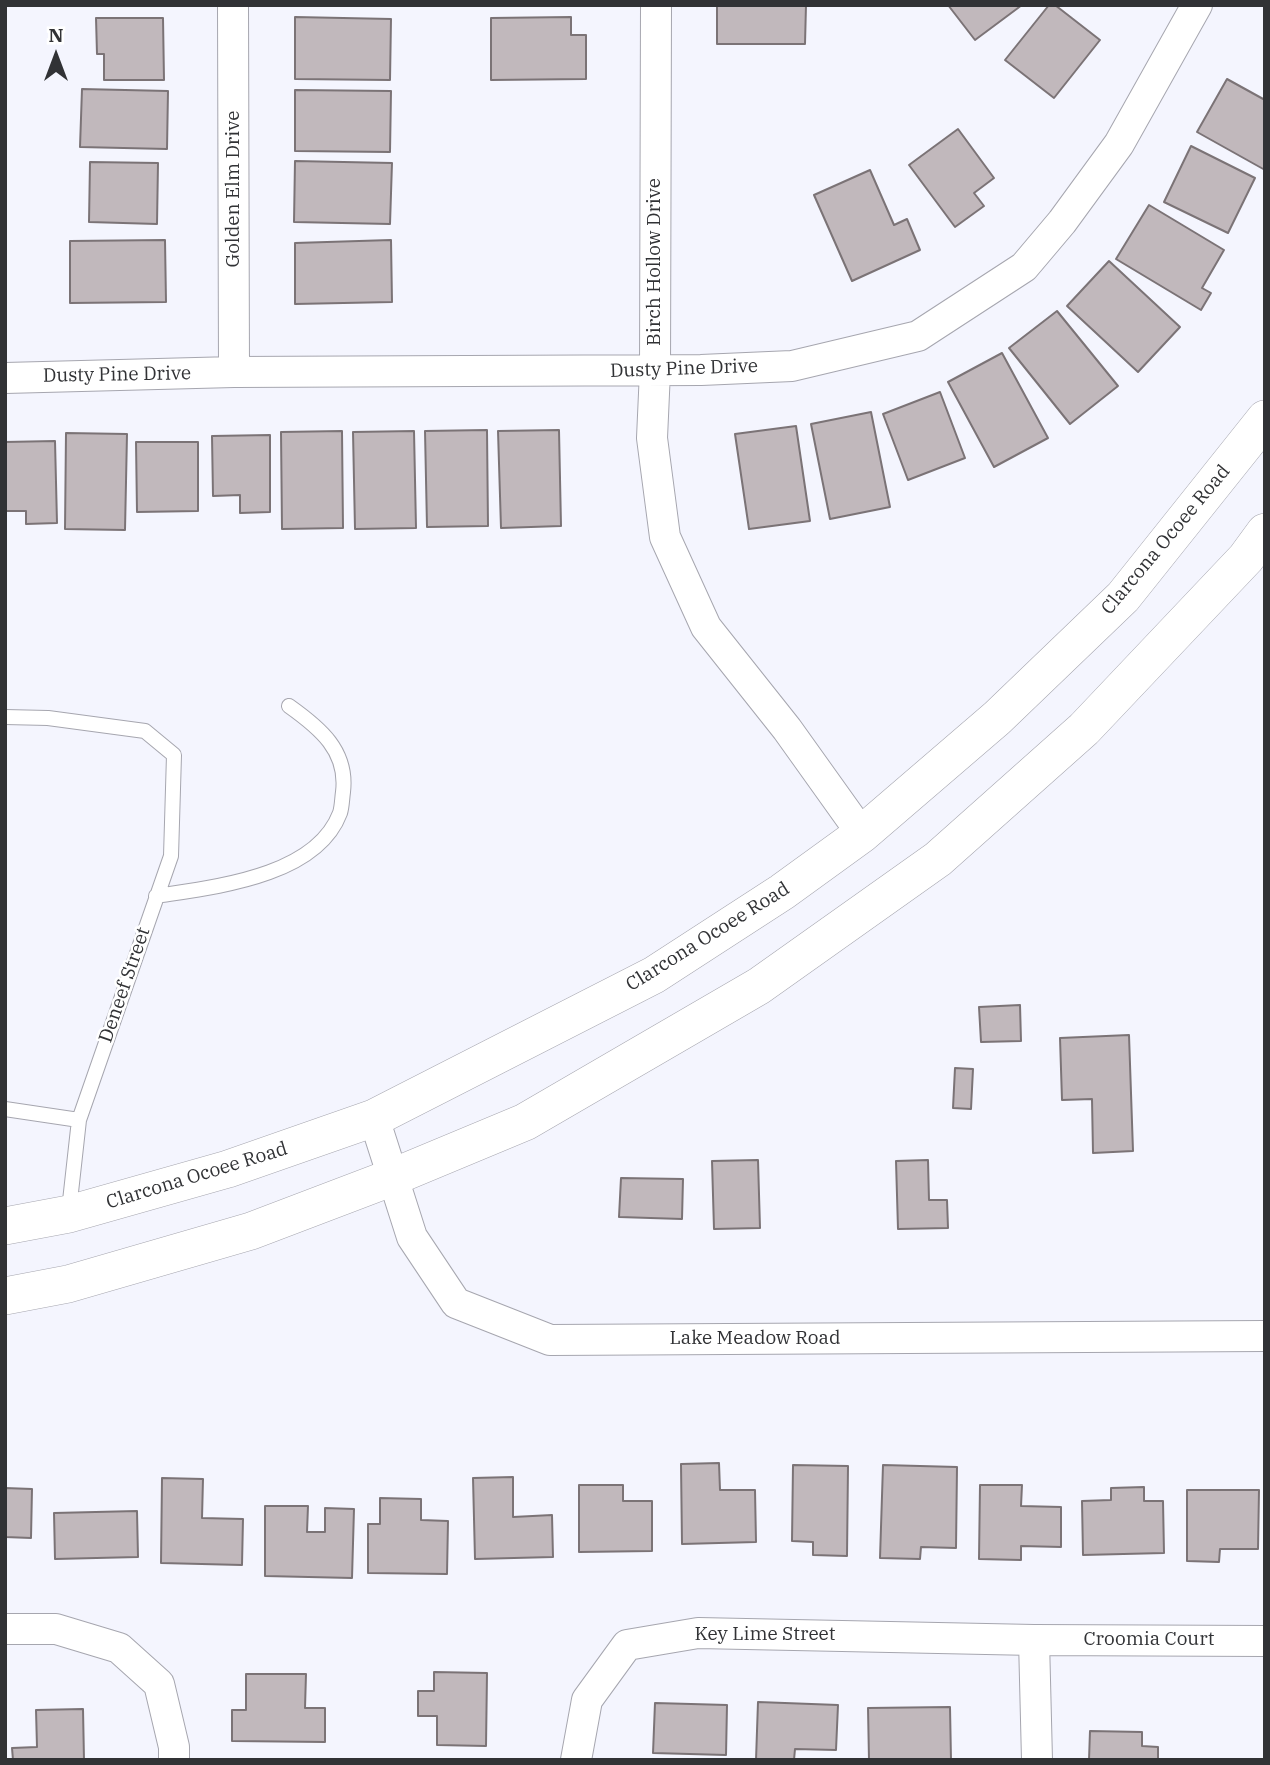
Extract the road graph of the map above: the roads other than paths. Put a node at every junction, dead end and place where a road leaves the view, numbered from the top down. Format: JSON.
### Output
{"nodes":[{"id":1,"x":233,"y":5,"type":"edge"},
{"id":2,"x":656,"y":5,"type":"edge"},
{"id":3,"x":1193,"y":7,"type":"edge"},
{"id":4,"x":655,"y":371,"type":"junction"},
{"id":5,"x":234,"y":372,"type":"junction"},
{"id":6,"x":5,"y":377,"type":"edge"},
{"id":7,"x":1265,"y":419,"type":"edge"},
{"id":8,"x":1265,"y":532,"type":"edge"},
{"id":9,"x":289,"y":706,"type":"dead end"},
{"id":10,"x":5,"y":717,"type":"edge"},
{"id":11,"x":862,"y":835,"type":"junction"},
{"id":12,"x":156,"y":896,"type":"junction"},
{"id":13,"x":5,"y":1109,"type":"edge"},
{"id":14,"x":373,"y":1118,"type":"junction"},
{"id":15,"x":79,"y":1120,"type":"junction"},
{"id":16,"x":393,"y":1177,"type":"junction"},
{"id":17,"x":69,"y":1214,"type":"junction"},
{"id":18,"x":5,"y":1226,"type":"edge"},
{"id":19,"x":5,"y":1296,"type":"edge"},
{"id":20,"x":1265,"y":1336,"type":"edge"},
{"id":21,"x":5,"y":1629,"type":"edge"},
{"id":22,"x":1034,"y":1640,"type":"junction"},
{"id":23,"x":1265,"y":1640,"type":"edge"},
{"id":24,"x":174,"y":1760,"type":"edge"},
{"id":25,"x":576,"y":1760,"type":"edge"},
{"id":26,"x":1037,"y":1760,"type":"edge"}],
"edges":[{"from":1,"to":5,"type":"street","name":"Golden Elm Drive"},
{"from":2,"to":4,"type":"street","name":"Birch Hollow Drive"},
{"from":3,"to":4,"type":"street","name":"Dusty Pine Drive"},
{"from":4,"to":5,"type":"street","name":"Dusty Pine Drive"},
{"from":4,"to":11,"type":"street","name":"Birch Hollow Drive"},
{"from":5,"to":6,"type":"street","name":"Dusty Pine Drive"},
{"from":7,"to":11,"type":"street","name":"Clarcona Ocoee Road"},
{"from":8,"to":16,"type":"street"},
{"from":9,"to":12,"type":"lane"},
{"from":10,"to":12,"type":"lane","name":"Deneef Street"},
{"from":11,"to":14,"type":"street","name":"Clarcona Ocoee Road"},
{"from":12,"to":15,"type":"lane","name":"Deneef Street"},
{"from":13,"to":15,"type":"lane"},
{"from":14,"to":16,"type":"street","name":"Lake Meadow Road"},
{"from":14,"to":17,"type":"street","name":"Clarcona Ocoee Road"},
{"from":15,"to":17,"type":"lane","name":"Deneef Street"},
{"from":16,"to":19,"type":"street"},
{"from":16,"to":20,"type":"street","name":"Lake Meadow Road"},
{"from":17,"to":18,"type":"street","name":"Clarcona Ocoee Road"},
{"from":21,"to":24,"type":"street"},
{"from":22,"to":23,"type":"street","name":"Croomia Court"},
{"from":22,"to":25,"type":"street","name":"Key Lime Street"},
{"from":22,"to":26,"type":"street"}]}
